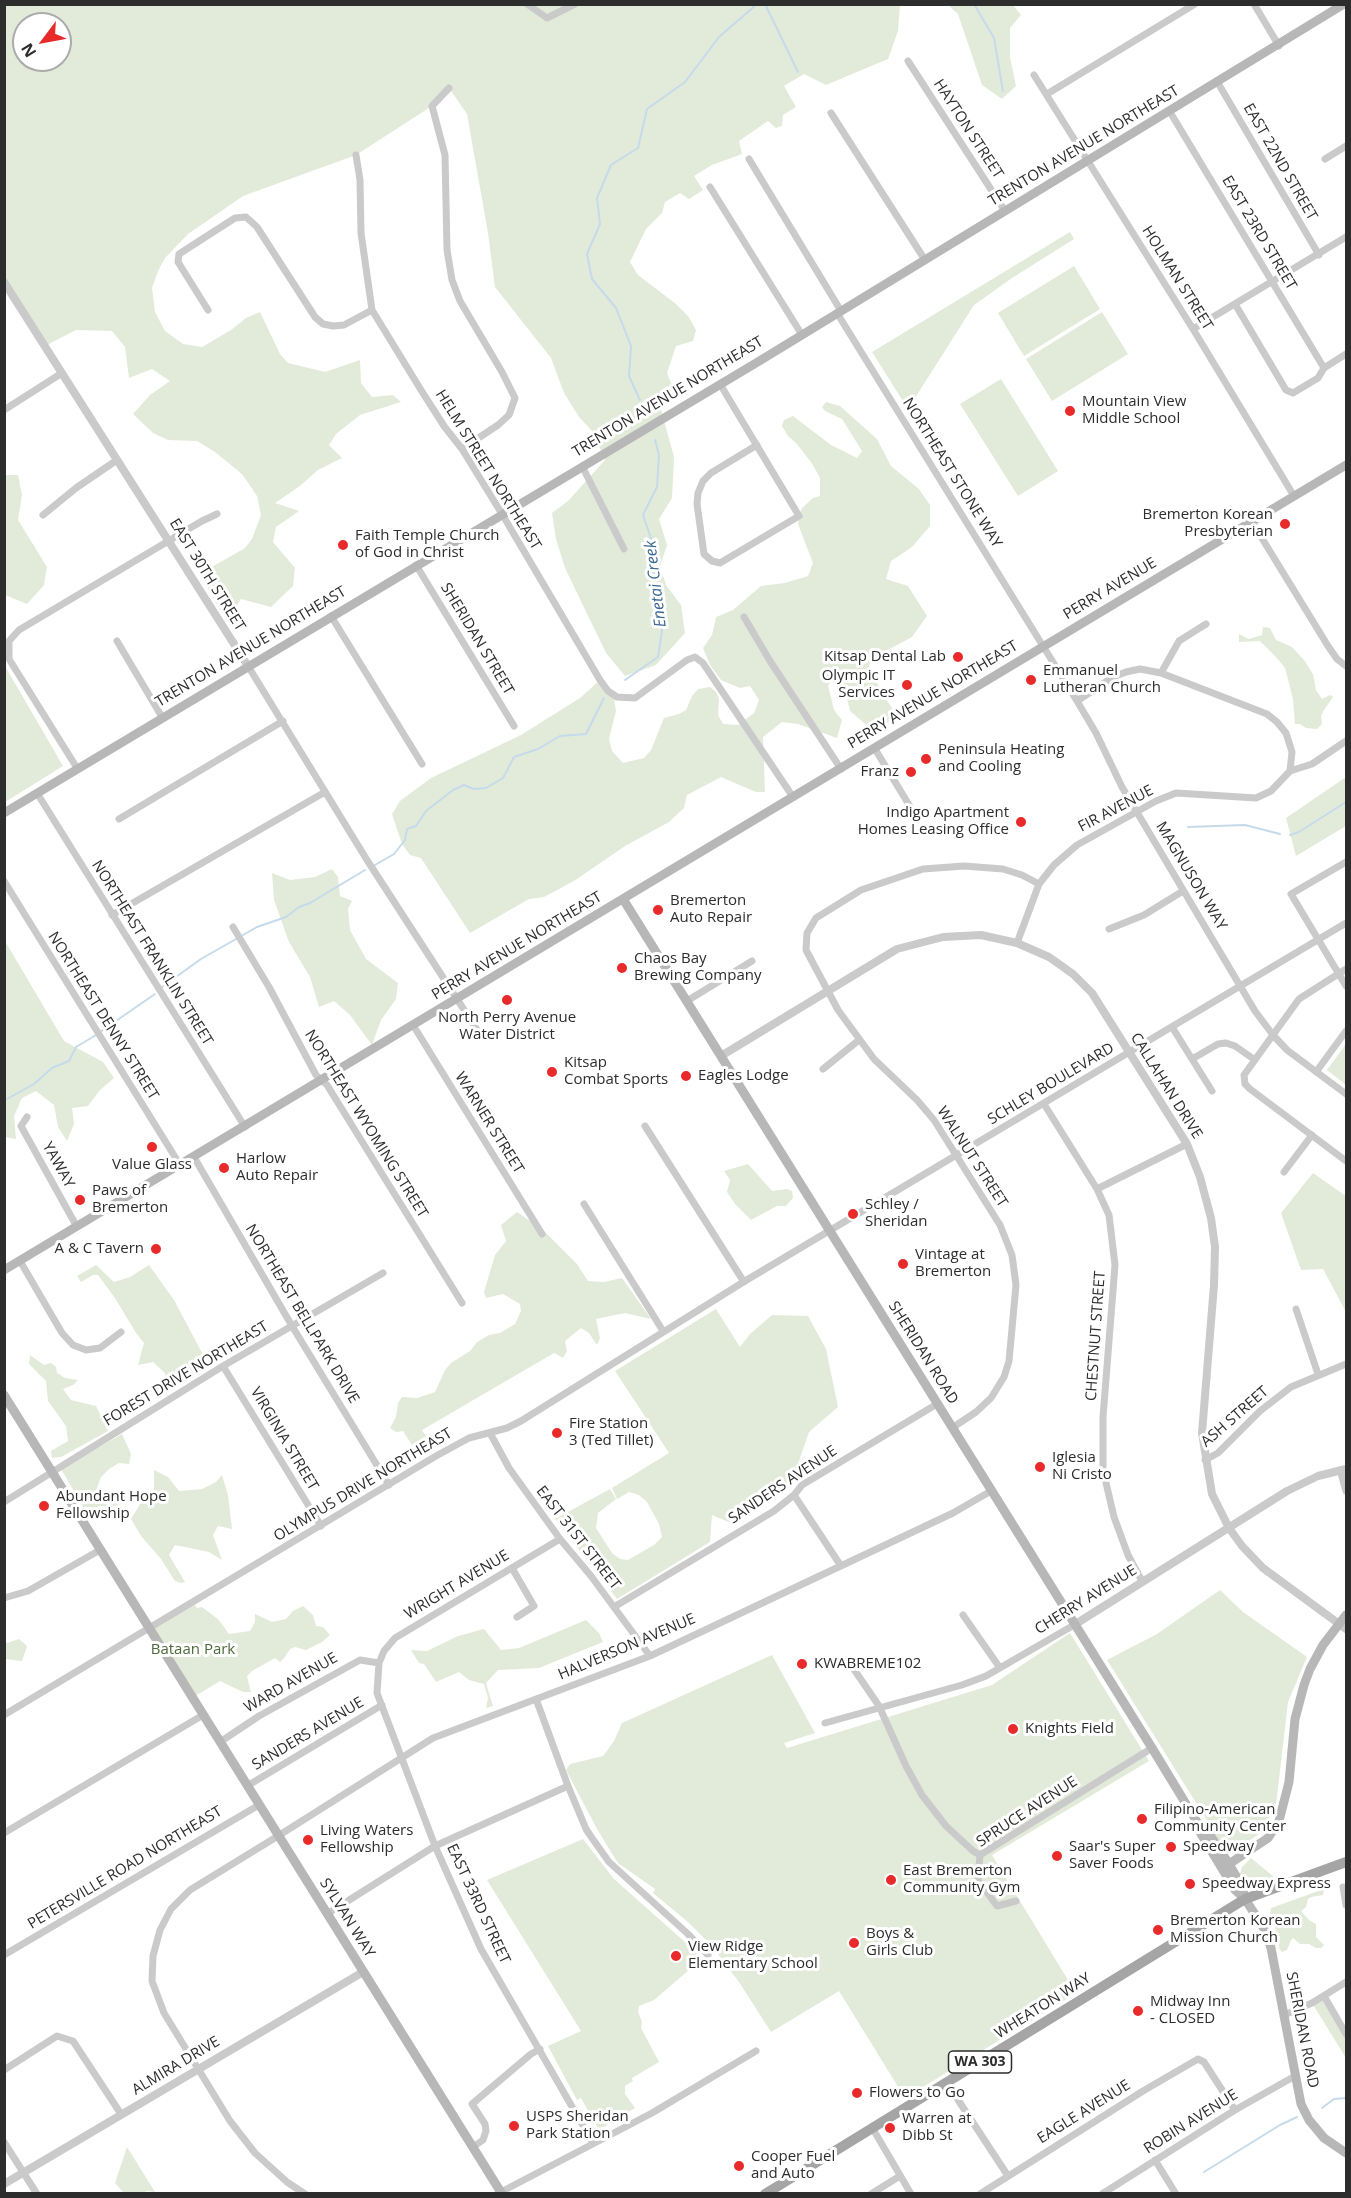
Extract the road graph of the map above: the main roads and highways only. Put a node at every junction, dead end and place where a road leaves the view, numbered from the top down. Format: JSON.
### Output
{"nodes":[{"id":1,"x":1344,"y":7,"type":"edge"},
{"id":2,"x":1347,"y":465,"type":"edge"},
{"id":3,"x":1044,"y":646,"type":"joint"},
{"id":4,"x":4,"y":813,"type":"edge"},
{"id":5,"x":623,"y":899,"type":"junction"},
{"id":6,"x":4,"y":1270,"type":"edge"},
{"id":7,"x":4,"y":1395,"type":"edge"},
{"id":8,"x":1347,"y":1615,"type":"edge"},
{"id":9,"x":1342,"y":1626,"type":"edge"},
{"id":10,"x":1197,"y":1822,"type":"junction"},
{"id":11,"x":1347,"y":1862,"type":"edge"},
{"id":12,"x":1229,"y":1864,"type":"junction"},
{"id":13,"x":1245,"y":1899,"type":"junction"},
{"id":14,"x":1347,"y":2153,"type":"edge"},
{"id":15,"x":500,"y":2193,"type":"edge"},
{"id":16,"x":765,"y":2193,"type":"edge"}],
"edges":[{"from":1,"to":4,"type":"main road","name":"TRENTON AVENUE NORTHEAST"},
{"from":2,"to":3,"type":"main road","name":"PERRY AVENUE"},
{"from":3,"to":5,"type":"main road","name":"PERRY AVENUE NORTHEAST"},
{"from":5,"to":6,"type":"main road","name":"PERRY AVENUE NORTHEAST"},
{"from":5,"to":10,"type":"main road","name":"SHERIDAN ROAD"},
{"from":7,"to":15,"type":"main road","name":"SYLVAN WAY"},
{"from":8,"to":9,"type":"main road"},
{"from":9,"to":12,"type":"main road"},
{"from":10,"to":12,"type":"main road","name":"SHERIDAN ROAD"},
{"from":10,"to":13,"type":"main road","name":"SHERIDAN ROAD"},
{"from":11,"to":13,"type":"main road","number":"WA 303"},
{"from":12,"to":13,"type":"main road","name":"SHERIDAN ROAD"},
{"from":13,"to":14,"type":"main road","name":"SHERIDAN ROAD"},
{"from":13,"to":16,"type":"main road","name":"WHEATON WAY","number":"WA 303"}]}
